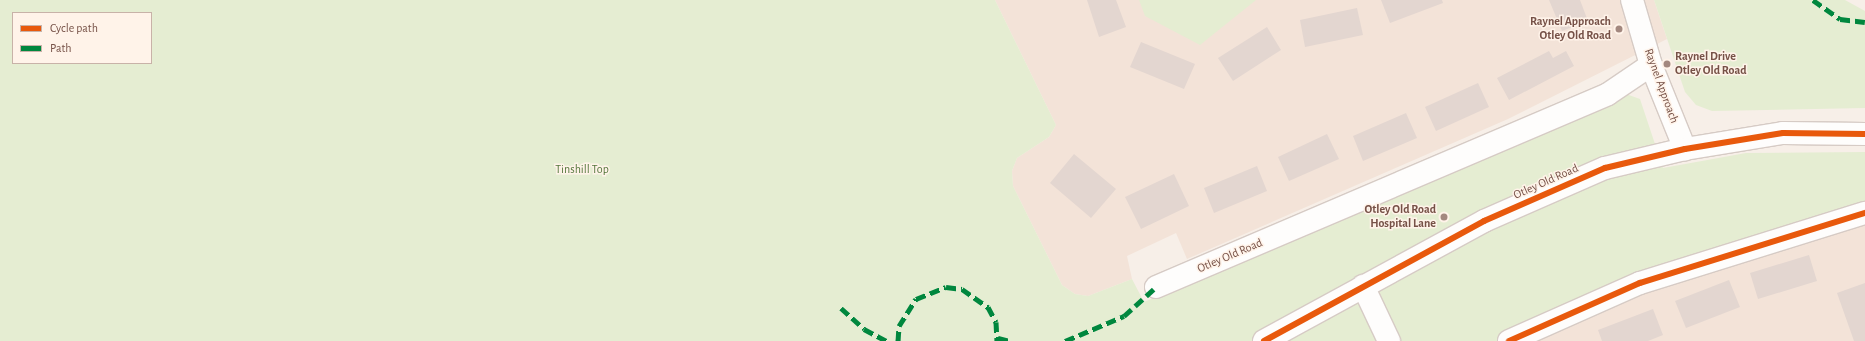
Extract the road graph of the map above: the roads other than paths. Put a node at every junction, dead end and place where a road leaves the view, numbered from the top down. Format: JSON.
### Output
{"nodes":[{"id":1,"x":1632,"y":0,"type":"edge"},
{"id":2,"x":1651,"y":65,"type":"junction"},
{"id":3,"x":1865,"y":134,"type":"edge"},
{"id":4,"x":1685,"y":149,"type":"junction"},
{"id":5,"x":1865,"y":213,"type":"edge"},
{"id":6,"x":1363,"y":286,"type":"junction"},
{"id":7,"x":1156,"y":287,"type":"dead end"},
{"id":8,"x":1264,"y":341,"type":"edge"},
{"id":9,"x":1390,"y":341,"type":"edge"},
{"id":10,"x":1509,"y":341,"type":"edge"}],
"edges":[{"from":1,"to":2,"type":"street","name":"Raynel Approach"},
{"from":2,"to":4,"type":"street","name":"Raynel Approach"},
{"from":2,"to":7,"type":"street","name":"Otley Old Road"},
{"from":3,"to":4,"type":"street","name":"Otley Old Road"},
{"from":4,"to":6,"type":"street","name":"Otley Old Road"},
{"from":5,"to":10,"type":"street"},
{"from":6,"to":8,"type":"street","name":"Otley Old Road"},
{"from":6,"to":9,"type":"street"}]}
